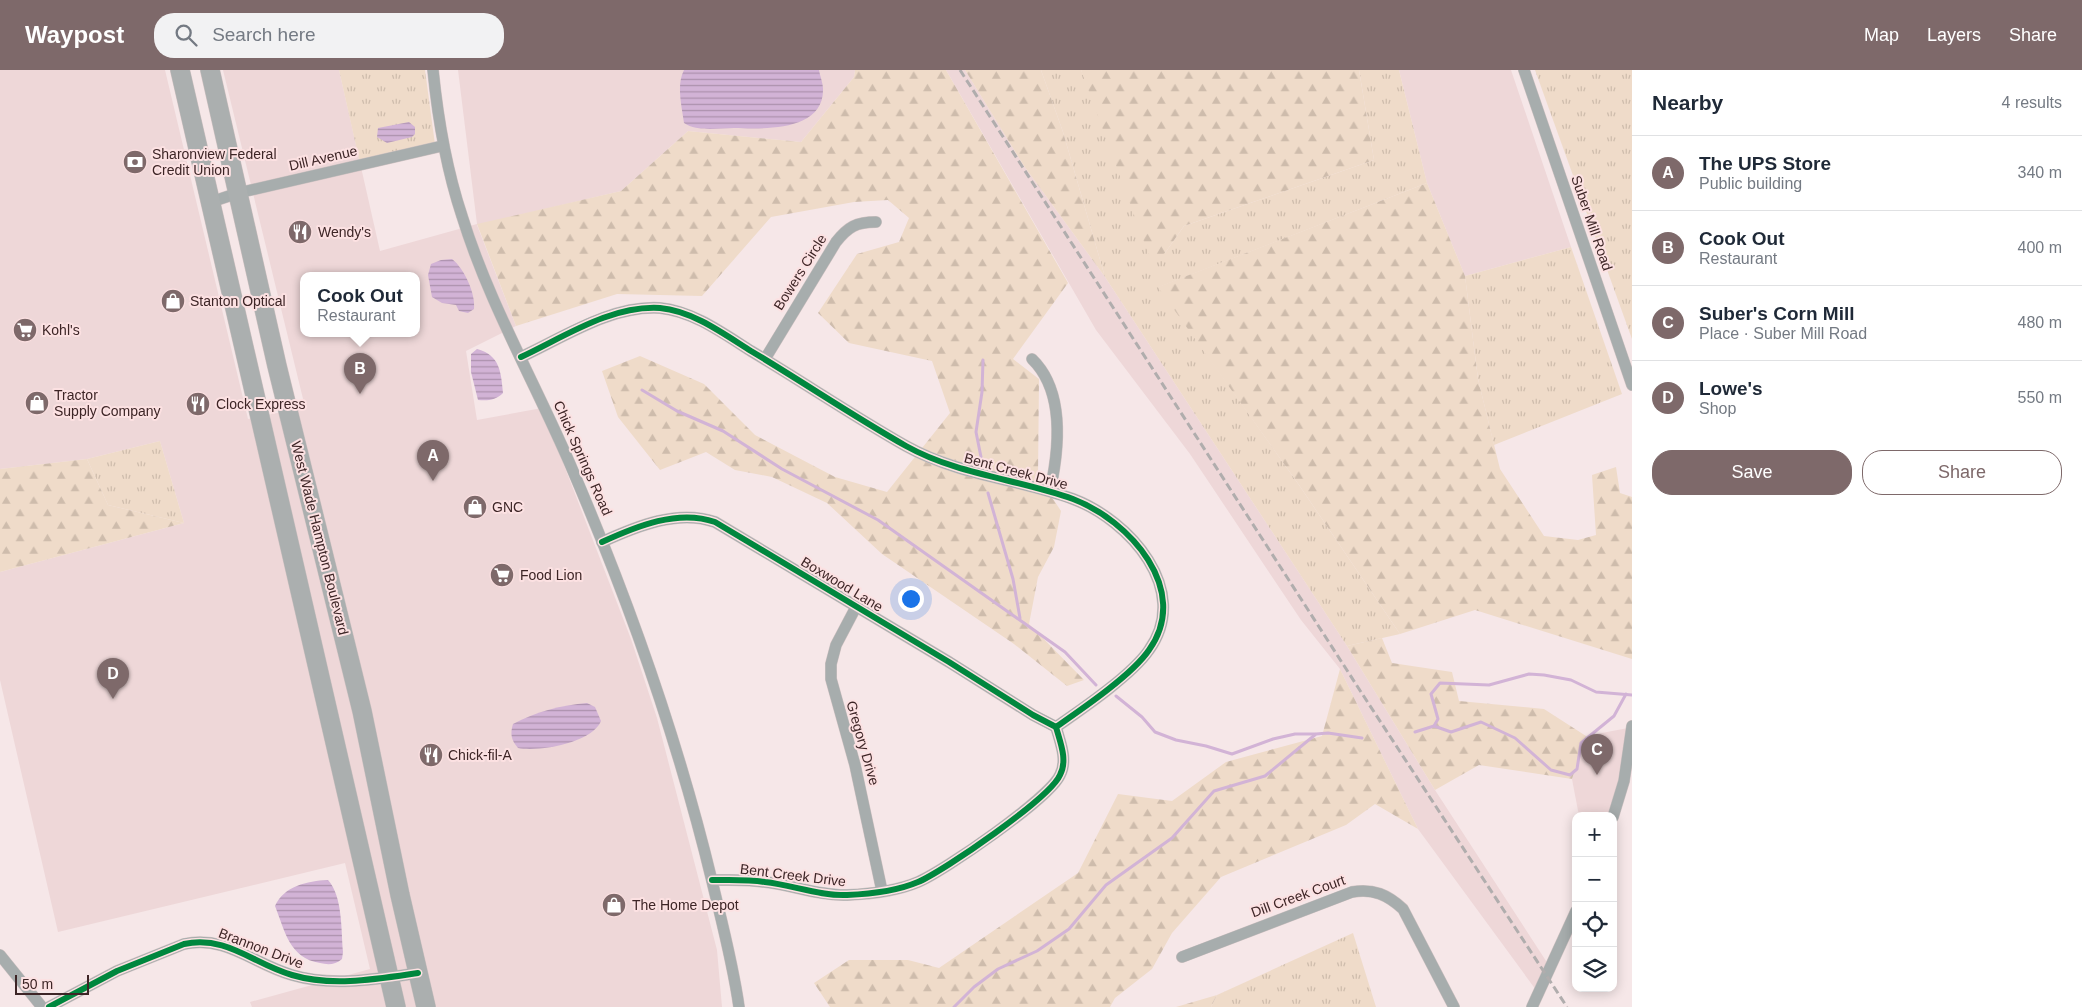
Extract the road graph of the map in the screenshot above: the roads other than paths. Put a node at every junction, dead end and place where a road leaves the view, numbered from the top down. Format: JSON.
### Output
{"nodes":[{"id":1,"x":180,"y":70,"type":"edge"},
{"id":2,"x":210,"y":70,"type":"edge"},
{"id":3,"x":433,"y":70,"type":"edge"},
{"id":4,"x":1524,"y":70,"type":"edge"},
{"id":5,"x":442,"y":146,"type":"junction"},
{"id":6,"x":238,"y":193,"type":"junction"},
{"id":7,"x":211,"y":202,"type":"junction"},
{"id":8,"x":876,"y":222,"type":"dead end"},
{"id":9,"x":521,"y":357,"type":"junction"},
{"id":10,"x":765,"y":359,"type":"junction"},
{"id":11,"x":1032,"y":359,"type":"dead end"},
{"id":12,"x":1632,"y":385,"type":"edge"},
{"id":13,"x":1050,"y":491,"type":"junction"},
{"id":14,"x":602,"y":542,"type":"junction"},
{"id":15,"x":856,"y":607,"type":"junction"},
{"id":16,"x":1632,"y":726,"type":"edge"},
{"id":17,"x":1056,"y":727,"type":"junction"},
{"id":18,"x":1615,"y":812,"type":"edge"},
{"id":19,"x":712,"y":880,"type":"junction"},
{"id":20,"x":882,"y":892,"type":"junction"},
{"id":21,"x":1572,"y":920,"type":"edge"},
{"id":22,"x":0,"y":956,"type":"edge"},
{"id":23,"x":1182,"y":956,"type":"dead end"},
{"id":24,"x":418,"y":973,"type":"junction"},
{"id":25,"x":389,"y":977,"type":"junction"},
{"id":26,"x":42,"y":1007,"type":"edge"},
{"id":27,"x":49,"y":1007,"type":"edge"},
{"id":28,"x":396,"y":1007,"type":"edge"},
{"id":29,"x":426,"y":1007,"type":"edge"},
{"id":30,"x":739,"y":1007,"type":"edge"},
{"id":31,"x":1454,"y":1007,"type":"edge"},
{"id":32,"x":1532,"y":1007,"type":"edge"}],
"edges":[{"from":1,"to":7,"type":"main road"},
{"from":2,"to":6,"type":"main road","name":"West Wade Hampton Boulevard"},
{"from":3,"to":5,"type":"street","name":"Chick Springs Road"},
{"from":4,"to":12,"type":"street","name":"Suber Mill Road"},
{"from":5,"to":6,"type":"street","name":"Dill Avenue"},
{"from":5,"to":9,"type":"street","name":"Chick Springs Road"},
{"from":6,"to":7,"type":"street","name":"Dill Avenue"},
{"from":6,"to":24,"type":"main road","name":"West Wade Hampton Boulevard"},
{"from":7,"to":25,"type":"main road"},
{"from":8,"to":10,"type":"street","name":"Bowers Circle"},
{"from":9,"to":10,"type":"street","name":"Bent Creek Drive"},
{"from":9,"to":14,"type":"street","name":"Chick Springs Road"},
{"from":10,"to":13,"type":"street","name":"Bent Creek Drive"},
{"from":11,"to":13,"type":"street"},
{"from":13,"to":17,"type":"street","name":"Bent Creek Drive"},
{"from":14,"to":15,"type":"street","name":"Boxwood Lane"},
{"from":14,"to":19,"type":"street","name":"Chick Springs Road"},
{"from":15,"to":17,"type":"street","name":"Boxwood Lane"},
{"from":15,"to":20,"type":"street","name":"Gregory Drive"},
{"from":16,"to":18,"type":"street"},
{"from":17,"to":20,"type":"street","name":"Bent Creek Drive"},
{"from":19,"to":20,"type":"street","name":"Bent Creek Drive"},
{"from":19,"to":30,"type":"street","name":"Chick Springs Road"},
{"from":21,"to":32,"type":"street"},
{"from":22,"to":26,"type":"street"},
{"from":23,"to":31,"type":"street","name":"Dill Creek Court"},
{"from":24,"to":25,"type":"street","name":"Brannon Drive"},
{"from":24,"to":29,"type":"main road","name":"West Wade Hampton Boulevard"},
{"from":25,"to":27,"type":"street","name":"Brannon Drive"},
{"from":25,"to":28,"type":"main road"}]}
